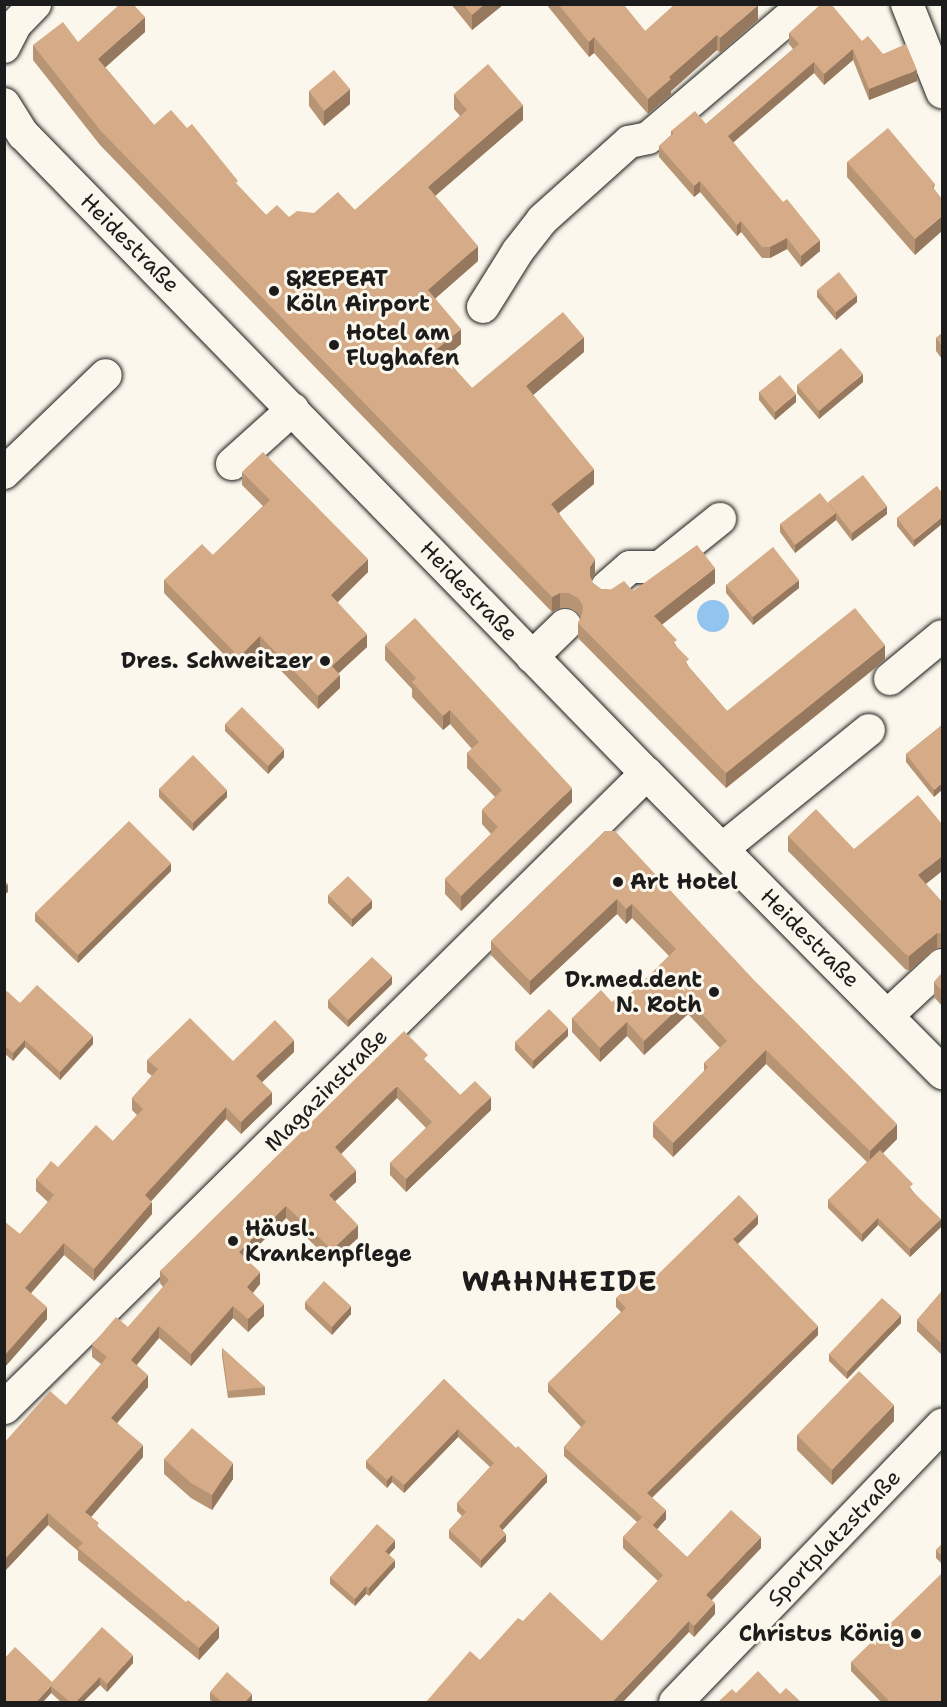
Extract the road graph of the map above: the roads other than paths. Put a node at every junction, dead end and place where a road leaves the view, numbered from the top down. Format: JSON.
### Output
{"nodes":[{"id":1,"x":35,"y":4,"type":"edge"},
{"id":2,"x":805,"y":4,"type":"edge"},
{"id":3,"x":908,"y":4,"type":"edge"},
{"id":4,"x":4,"y":47,"type":"edge"},
{"id":5,"x":942,"y":92,"type":"edge"},
{"id":6,"x":4,"y":104,"type":"edge"},
{"id":7,"x":483,"y":306,"type":"dead end"},
{"id":8,"x":106,"y":375,"type":"dead end"},
{"id":9,"x":292,"y":409,"type":"junction"},
{"id":10,"x":232,"y":464,"type":"dead end"},
{"id":11,"x":4,"y":473,"type":"edge"},
{"id":12,"x":720,"y":519,"type":"dead end"},
{"id":13,"x":607,"y":587,"type":"edge"},
{"id":14,"x":564,"y":625,"type":"dead end"},
{"id":15,"x":942,"y":636,"type":"edge"},
{"id":16,"x":532,"y":657,"type":"junction"},
{"id":17,"x":890,"y":679,"type":"dead end"},
{"id":18,"x":869,"y":730,"type":"dead end"},
{"id":19,"x":646,"y":773,"type":"junction"},
{"id":20,"x":722,"y":849,"type":"junction"},
{"id":21,"x":942,"y":966,"type":"edge"},
{"id":22,"x":887,"y":1016,"type":"junction"},
{"id":23,"x":942,"y":1072,"type":"edge"},
{"id":24,"x":4,"y":1407,"type":"edge"},
{"id":25,"x":942,"y":1425,"type":"edge"},
{"id":26,"x":675,"y":1702,"type":"edge"}],
"edges":[{"from":1,"to":4,"type":"street"},
{"from":2,"to":7,"type":"street"},
{"from":3,"to":5,"type":"street"},
{"from":6,"to":9,"type":"street","name":"Heidestraße"},
{"from":8,"to":11,"type":"street"},
{"from":9,"to":10,"type":"street"},
{"from":9,"to":16,"type":"street","name":"Heidestraße"},
{"from":12,"to":13,"type":"street"},
{"from":14,"to":16,"type":"street"},
{"from":15,"to":17,"type":"street"},
{"from":16,"to":19,"type":"street","name":"Heidestraße"},
{"from":18,"to":20,"type":"street"},
{"from":19,"to":20,"type":"main road","name":"Heidestraße"},
{"from":19,"to":24,"type":"main road","name":"Magazinstraße"},
{"from":20,"to":22,"type":"main road","name":"Heidestraße"},
{"from":21,"to":22,"type":"street"},
{"from":22,"to":23,"type":"main road","name":"Heidestraße"},
{"from":25,"to":26,"type":"main road","name":"Sportplatzstraße"}]}
